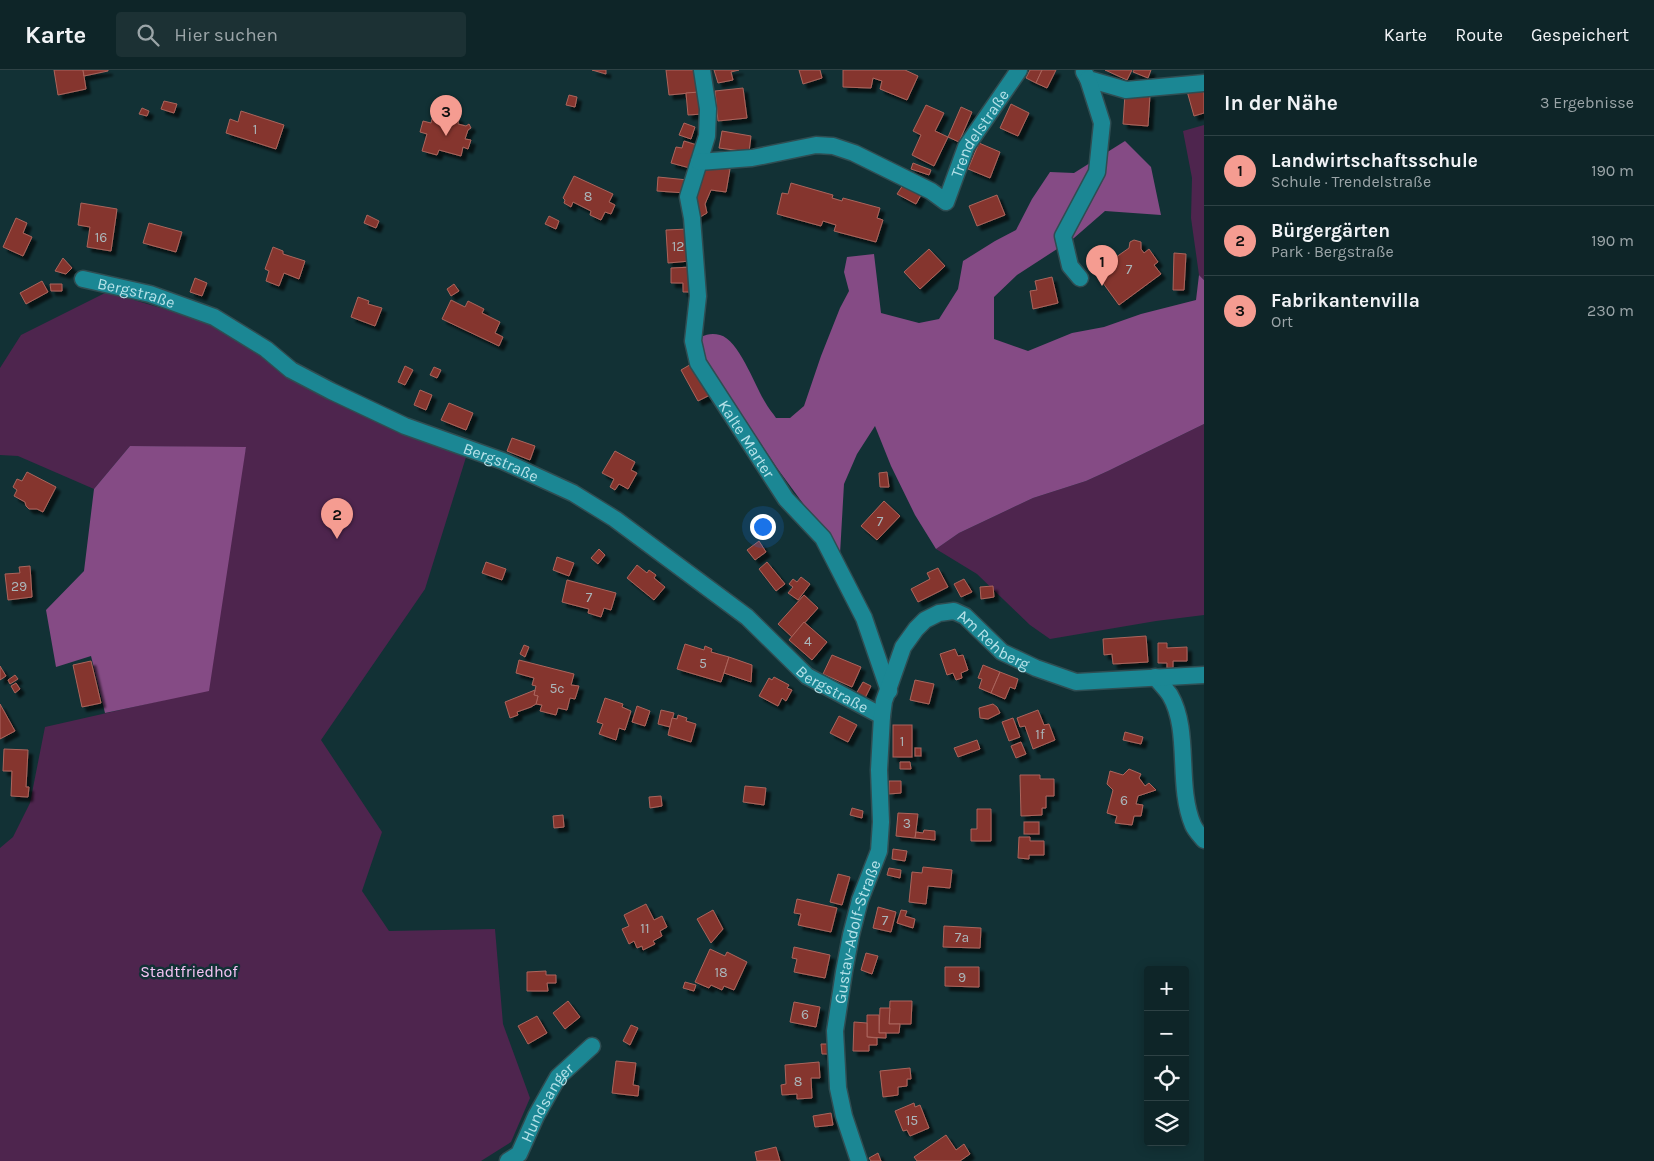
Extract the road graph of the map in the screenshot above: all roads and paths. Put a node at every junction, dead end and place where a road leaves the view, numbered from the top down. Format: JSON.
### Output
{"nodes":[{"id":1,"x":702,"y":70,"type":"edge"},
{"id":2,"x":1019,"y":70,"type":"edge"},
{"id":3,"x":1085,"y":74,"type":"edge"},
{"id":4,"x":1204,"y":83,"type":"edge"},
{"id":5,"x":699,"y":162,"type":"junction"},
{"id":6,"x":1080,"y":278,"type":"dead end"},
{"id":7,"x":83,"y":279,"type":"dead end"},
{"id":8,"x":1204,"y":675,"type":"edge"},
{"id":9,"x":1155,"y":677,"type":"junction"},
{"id":10,"x":885,"y":703,"type":"junction"},
{"id":11,"x":1204,"y":840,"type":"edge"},
{"id":12,"x":592,"y":1046,"type":"dead end"},
{"id":13,"x":508,"y":1161,"type":"edge"},
{"id":14,"x":859,"y":1161,"type":"edge"}],
"edges":[{"from":1,"to":5,"type":"street","name":"Kalte Marter"},
{"from":2,"to":5,"type":"street","name":"Trendelstraße"},
{"from":3,"to":4,"type":"street"},
{"from":3,"to":6,"type":"street"},
{"from":5,"to":10,"type":"street","name":"Kalte Marter"},
{"from":7,"to":10,"type":"street","name":"Bergstraße"},
{"from":8,"to":9,"type":"street","name":"Am Rehberg"},
{"from":9,"to":10,"type":"street","name":"Am Rehberg"},
{"from":9,"to":11,"type":"street"},
{"from":10,"to":14,"type":"street","name":"Gustav-Adolf-Straße"},
{"from":12,"to":13,"type":"street","name":"Hundsanger"}]}
